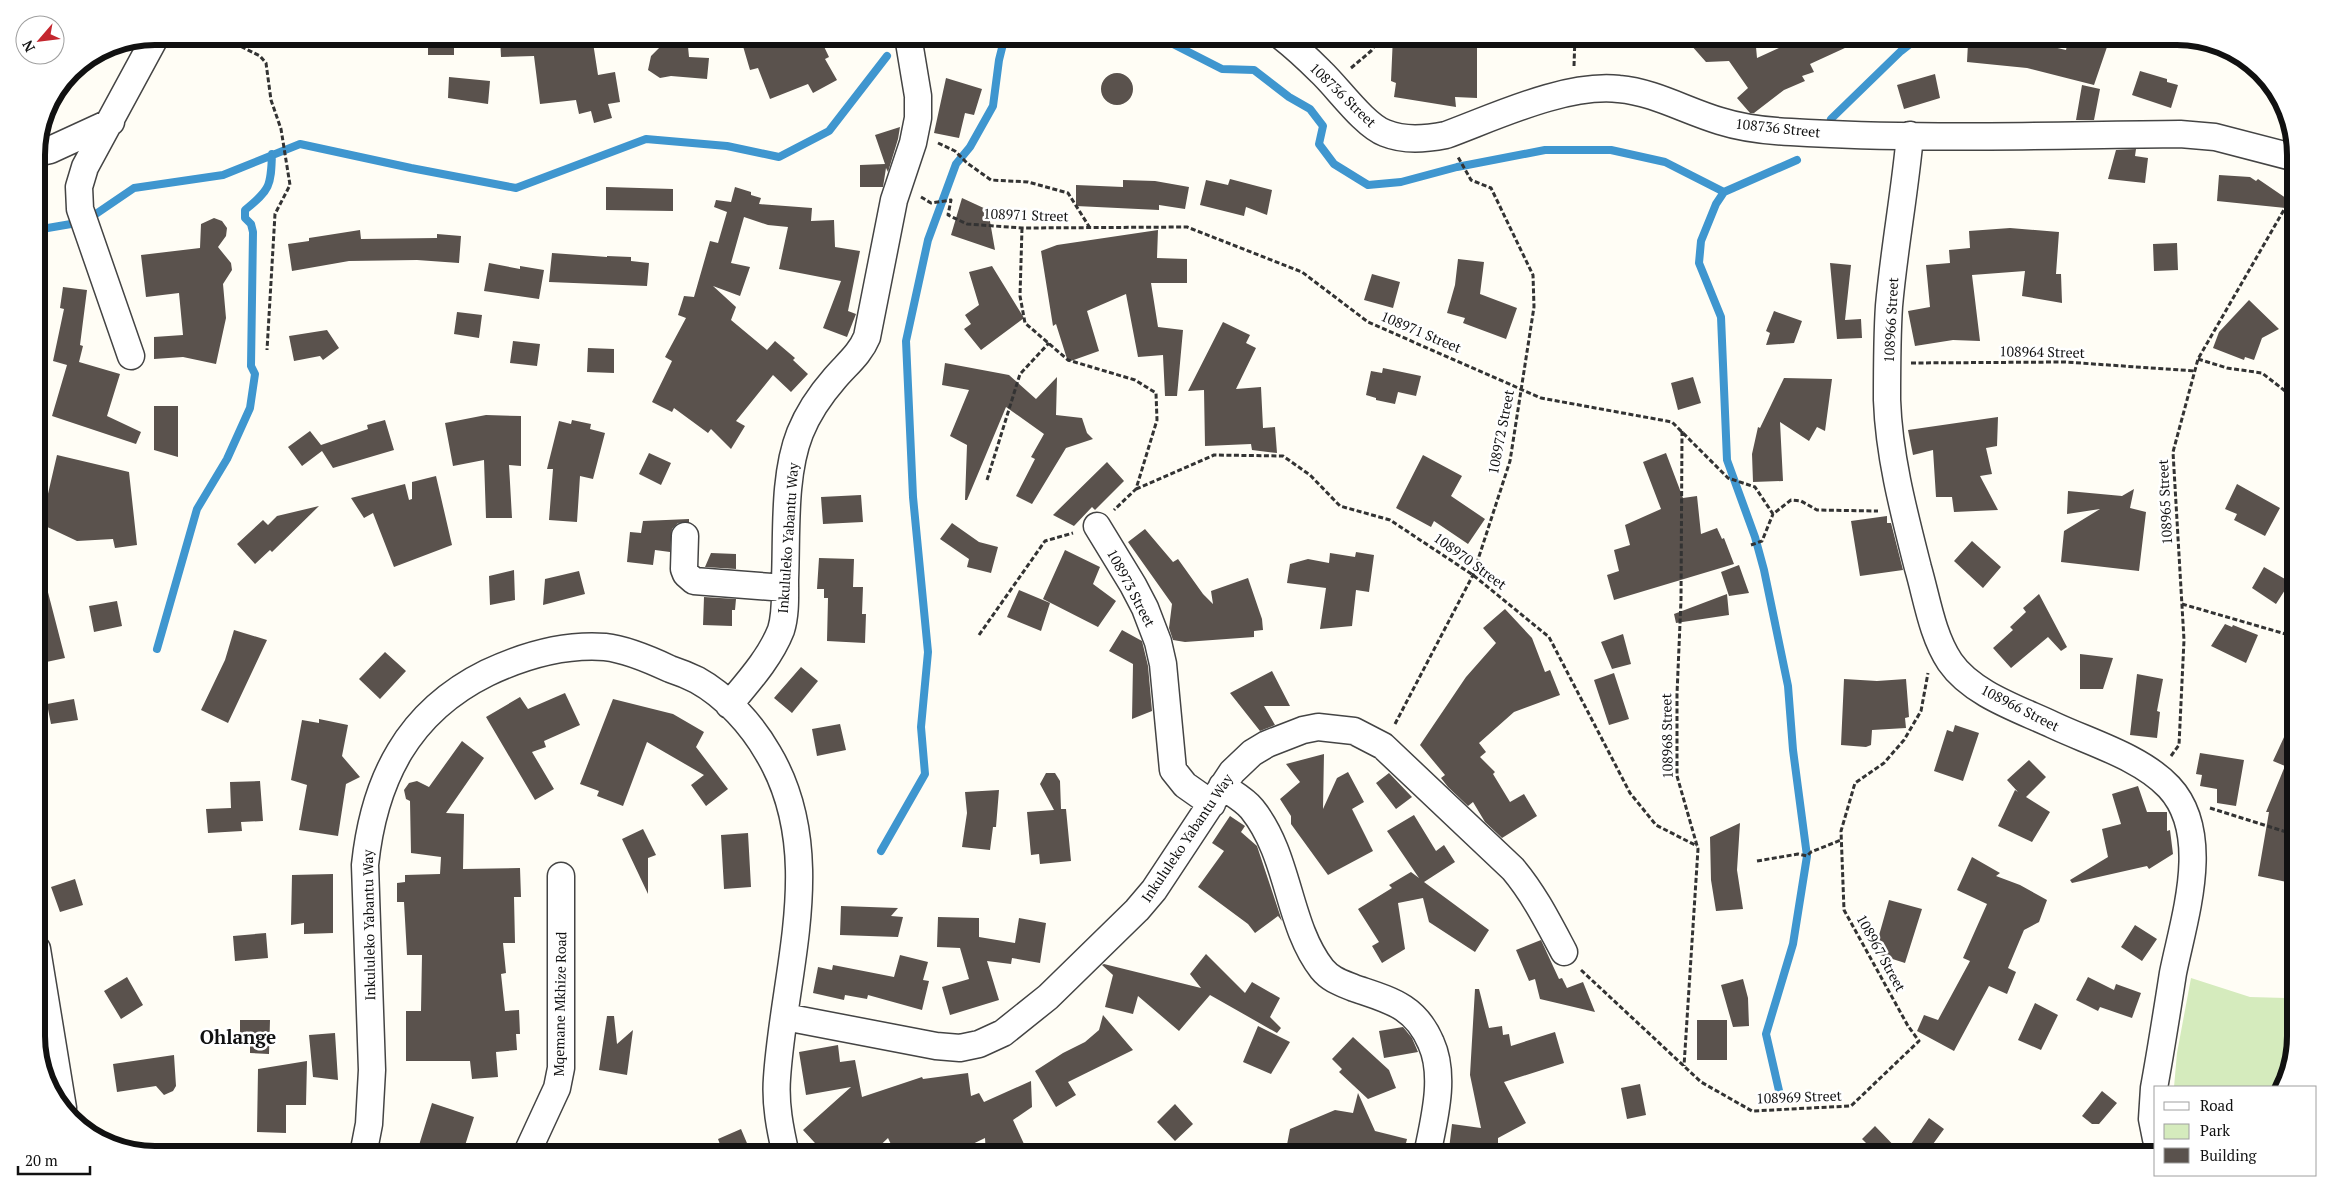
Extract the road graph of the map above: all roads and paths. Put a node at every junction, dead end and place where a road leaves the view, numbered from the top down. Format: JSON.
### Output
{"nodes":[{"id":1,"x":151,"y":45,"type":"edge"},
{"id":2,"x":238,"y":45,"type":"edge"},
{"id":3,"x":910,"y":45,"type":"edge"},
{"id":4,"x":1291,"y":45,"type":"edge"},
{"id":5,"x":1375,"y":45,"type":"edge"},
{"id":6,"x":1321,"y":72,"type":"junction"},
{"id":7,"x":111,"y":122,"type":"junction"},
{"id":8,"x":1910,"y":135,"type":"junction"},
{"id":9,"x":45,"y":151,"type":"edge"},
{"id":10,"x":955,"y":151,"type":"dead end"},
{"id":11,"x":1456,"y":152,"type":"dead end"},
{"id":12,"x":2287,"y":156,"type":"edge"},
{"id":13,"x":922,"y":197,"type":"dead end"},
{"id":14,"x":2287,"y":204,"type":"edge"},
{"id":15,"x":1022,"y":228,"type":"junction"},
{"id":16,"x":1090,"y":228,"type":"junction"},
{"id":17,"x":1049,"y":343,"type":"junction"},
{"id":18,"x":267,"y":350,"type":"dead end"},
{"id":19,"x":131,"y":356,"type":"dead end"},
{"id":20,"x":2198,"y":359,"type":"junction"},
{"id":21,"x":1888,"y":363,"type":"junction"},
{"id":22,"x":2195,"y":370,"type":"junction"},
{"id":23,"x":1521,"y":388,"type":"junction"},
{"id":24,"x":2287,"y":394,"type":"edge"},
{"id":25,"x":1682,"y":431,"type":"junction"},
{"id":26,"x":987,"y":480,"type":"dead end"},
{"id":27,"x":1903,"y":512,"type":"junction"},
{"id":28,"x":1774,"y":514,"type":"junction"},
{"id":29,"x":1097,"y":526,"type":"joint"},
{"id":30,"x":685,"y":536,"type":"dead end"},
{"id":31,"x":1751,"y":545,"type":"dead end"},
{"id":32,"x":1473,"y":575,"type":"junction"},
{"id":33,"x":785,"y":588,"type":"junction"},
{"id":34,"x":2182,"y":604,"type":"junction"},
{"id":35,"x":1935,"y":631,"type":"junction"},
{"id":36,"x":2287,"y":634,"type":"edge"},
{"id":37,"x":979,"y":635,"type":"dead end"},
{"id":38,"x":729,"y":705,"type":"junction"},
{"id":39,"x":1383,"y":746,"type":"junction"},
{"id":40,"x":2156,"y":775,"type":"junction"},
{"id":41,"x":1217,"y":795,"type":"junction"},
{"id":42,"x":2182,"y":806,"type":"junction"},
{"id":43,"x":2287,"y":832,"type":"edge"},
{"id":44,"x":1841,"y":840,"type":"junction"},
{"id":45,"x":1697,"y":846,"type":"junction"},
{"id":46,"x":1757,"y":861,"type":"dead end"},
{"id":47,"x":561,"y":876,"type":"dead end"},
{"id":48,"x":1564,"y":952,"type":"joint"},
{"id":49,"x":45,"y":1002,"type":"edge"},
{"id":50,"x":785,"y":1016,"type":"junction"},
{"id":51,"x":1919,"y":1041,"type":"joint"},
{"id":52,"x":1684,"y":1067,"type":"junction"},
{"id":53,"x":2154,"y":1086,"type":"edge"},
{"id":54,"x":2154,"y":1088,"type":"edge"},
{"id":55,"x":60,"y":1091,"type":"edge"},
{"id":56,"x":2154,"y":1129,"type":"edge"},
{"id":57,"x":365,"y":1146,"type":"edge"},
{"id":58,"x":530,"y":1146,"type":"edge"},
{"id":59,"x":784,"y":1146,"type":"edge"},
{"id":60,"x":1429,"y":1146,"type":"edge"}],
"edges":[{"from":1,"to":7,"type":"street"},
{"from":2,"to":18,"type":"path"},
{"from":3,"to":33,"type":"street","name":"Inkululeko Yabantu Way"},
{"from":4,"to":6,"type":"street","name":"108736 Street"},
{"from":5,"to":6,"type":"path"},
{"from":6,"to":8,"type":"street","name":"108736 Street"},
{"from":7,"to":9,"type":"street"},
{"from":7,"to":19,"type":"street"},
{"from":8,"to":12,"type":"street","name":"108736 Street"},
{"from":8,"to":21,"type":"street","name":"108966 Street"},
{"from":10,"to":16,"type":"path"},
{"from":11,"to":23,"type":"path","name":"108972 Street"},
{"from":13,"to":15,"type":"path","name":"108971 Street"},
{"from":14,"to":20,"type":"path","name":"108965 Street"},
{"from":15,"to":16,"type":"path","name":"108971 Street"},
{"from":15,"to":17,"type":"path"},
{"from":16,"to":23,"type":"path","name":"108971 Street"},
{"from":17,"to":26,"type":"path"},
{"from":17,"to":32,"type":"path","name":"108970 Street"},
{"from":20,"to":22,"type":"path","name":"108965 Street"},
{"from":20,"to":24,"type":"path"},
{"from":21,"to":22,"type":"path","name":"108964 Street"},
{"from":21,"to":27,"type":"street","name":"108966 Street"},
{"from":22,"to":34,"type":"path","name":"108965 Street"},
{"from":23,"to":25,"type":"path","name":"108971 Street"},
{"from":23,"to":32,"type":"path","name":"108972 Street"},
{"from":25,"to":28,"type":"path","name":"108971 Street"},
{"from":25,"to":45,"type":"path","name":"108968 Street"},
{"from":27,"to":28,"type":"path"},
{"from":27,"to":35,"type":"street","name":"108966 Street"},
{"from":28,"to":31,"type":"path"},
{"from":29,"to":37,"type":"path"},
{"from":29,"to":41,"type":"street","name":"108973 Street"},
{"from":30,"to":33,"type":"street"},
{"from":32,"to":39,"type":"path","name":"108972 Street"},
{"from":32,"to":45,"type":"path","name":"108970 Street"},
{"from":33,"to":38,"type":"street","name":"Inkululeko Yabantu Way"},
{"from":34,"to":36,"type":"path"},
{"from":34,"to":40,"type":"path","name":"108965 Street"},
{"from":35,"to":40,"type":"street","name":"108966 Street"},
{"from":35,"to":44,"type":"path","name":"108967 Street"},
{"from":38,"to":50,"type":"street","name":"Inkululeko Yabantu Way"},
{"from":38,"to":57,"type":"street","name":"Inkululeko Yabantu Way"},
{"from":39,"to":41,"type":"street","name":"Inkululeko Yabantu Way"},
{"from":39,"to":48,"type":"street","name":"Inkululeko Yabantu Way"},
{"from":40,"to":42,"type":"street","name":"108966 Street"},
{"from":41,"to":50,"type":"street","name":"Inkululeko Yabantu Way"},
{"from":41,"to":60,"type":"street","name":"108973 Street"},
{"from":42,"to":43,"type":"path"},
{"from":42,"to":53,"type":"street","name":"108966 Street"},
{"from":44,"to":46,"type":"path"},
{"from":44,"to":51,"type":"path","name":"108967 Street"},
{"from":45,"to":52,"type":"path","name":"108968 Street"},
{"from":47,"to":58,"type":"street","name":"Mqemane Mkhize Road"},
{"from":48,"to":52,"type":"path","name":"108969 Street"},
{"from":49,"to":55,"type":"street"},
{"from":50,"to":59,"type":"street","name":"Inkululeko Yabantu Way"},
{"from":51,"to":52,"type":"path","name":"108969 Street"},
{"from":54,"to":56,"type":"street","name":"108966 Street"}]}
